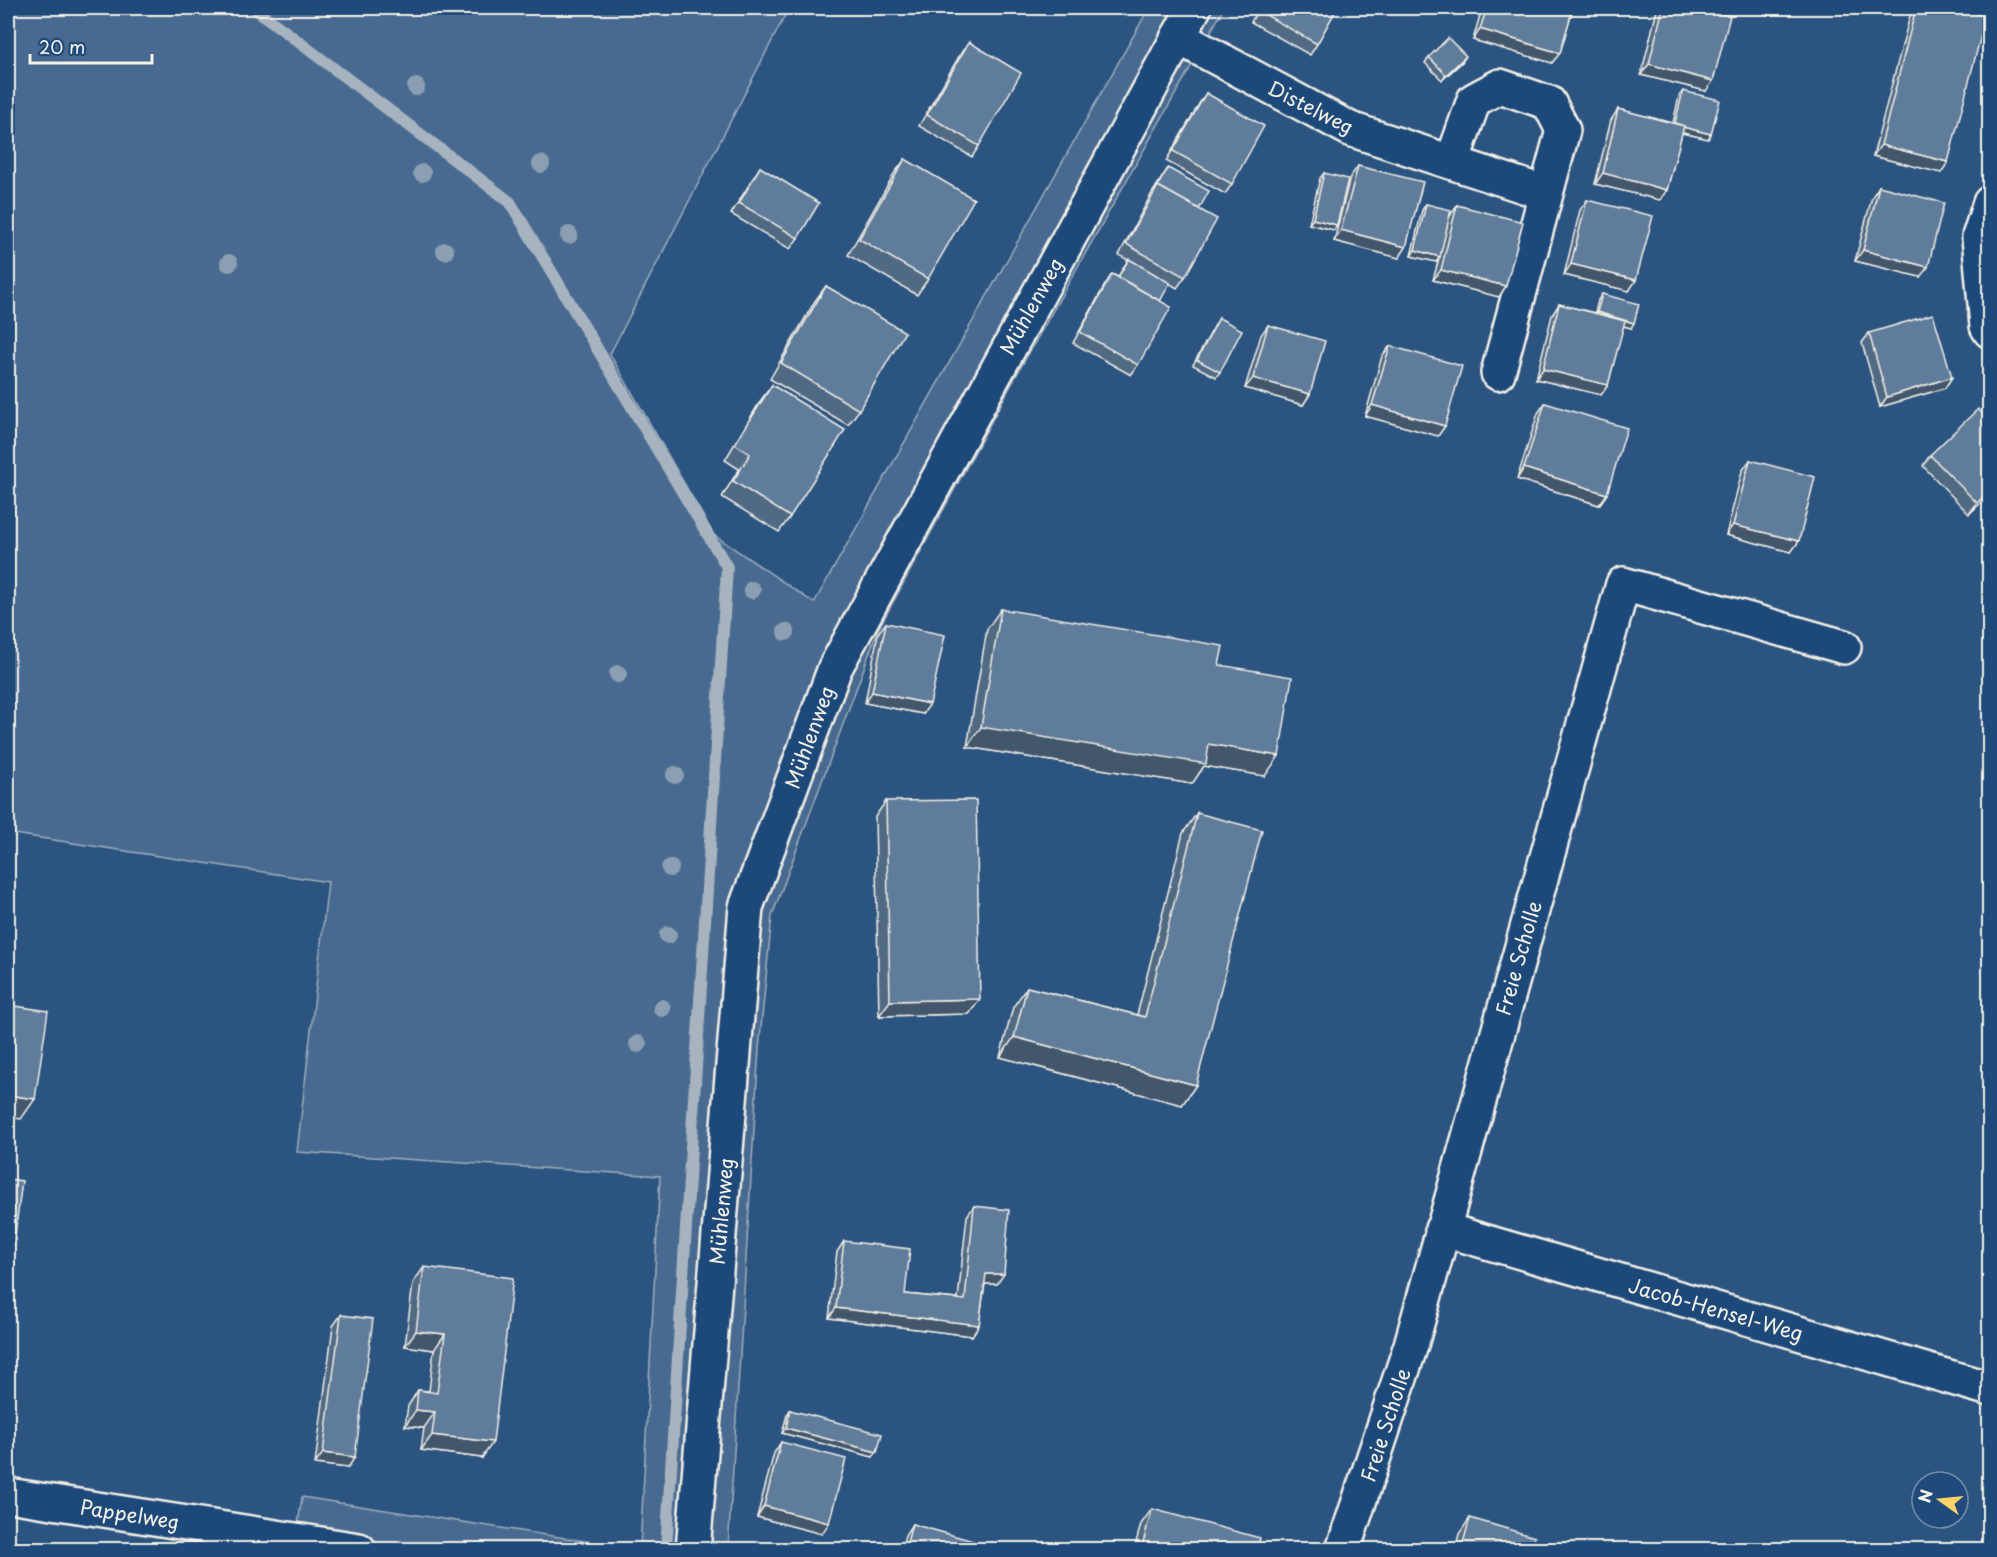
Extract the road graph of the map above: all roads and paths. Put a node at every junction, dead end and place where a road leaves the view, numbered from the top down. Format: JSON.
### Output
{"nodes":[{"id":1,"x":1194,"y":8,"type":"edge"},
{"id":2,"x":1178,"y":37,"type":"junction"},
{"id":3,"x":1452,"y":162,"type":"junction"},
{"id":4,"x":1545,"y":193,"type":"junction"},
{"id":5,"x":1989,"y":203,"type":"edge"},
{"id":6,"x":1989,"y":332,"type":"edge"},
{"id":7,"x":1498,"y":373,"type":"dead end"},
{"id":8,"x":1844,"y":647,"type":"dead end"},
{"id":9,"x":1442,"y":1229,"type":"junction"},
{"id":10,"x":1989,"y":1389,"type":"edge"},
{"id":11,"x":8,"y":1495,"type":"edge"},
{"id":12,"x":359,"y":1550,"type":"edge"},
{"id":13,"x":693,"y":1550,"type":"edge"},
{"id":14,"x":1343,"y":1550,"type":"edge"}],
"edges":[{"from":1,"to":2,"type":"street","name":"Mühlenweg"},
{"from":2,"to":3,"type":"street","name":"Distelweg"},
{"from":2,"to":13,"type":"street","name":"Mühlenweg"},
{"from":3,"to":4,"type":"street","name":"Distelweg"},
{"from":3,"to":4,"type":"street"},
{"from":4,"to":7,"type":"street"},
{"from":5,"to":6,"type":"street"},
{"from":8,"to":9,"type":"street","name":"Freie Scholle"},
{"from":9,"to":10,"type":"street","name":"Jacob-Hensel-Weg"},
{"from":9,"to":14,"type":"street","name":"Freie Scholle"},
{"from":11,"to":12,"type":"street","name":"Pappelweg"}]}
